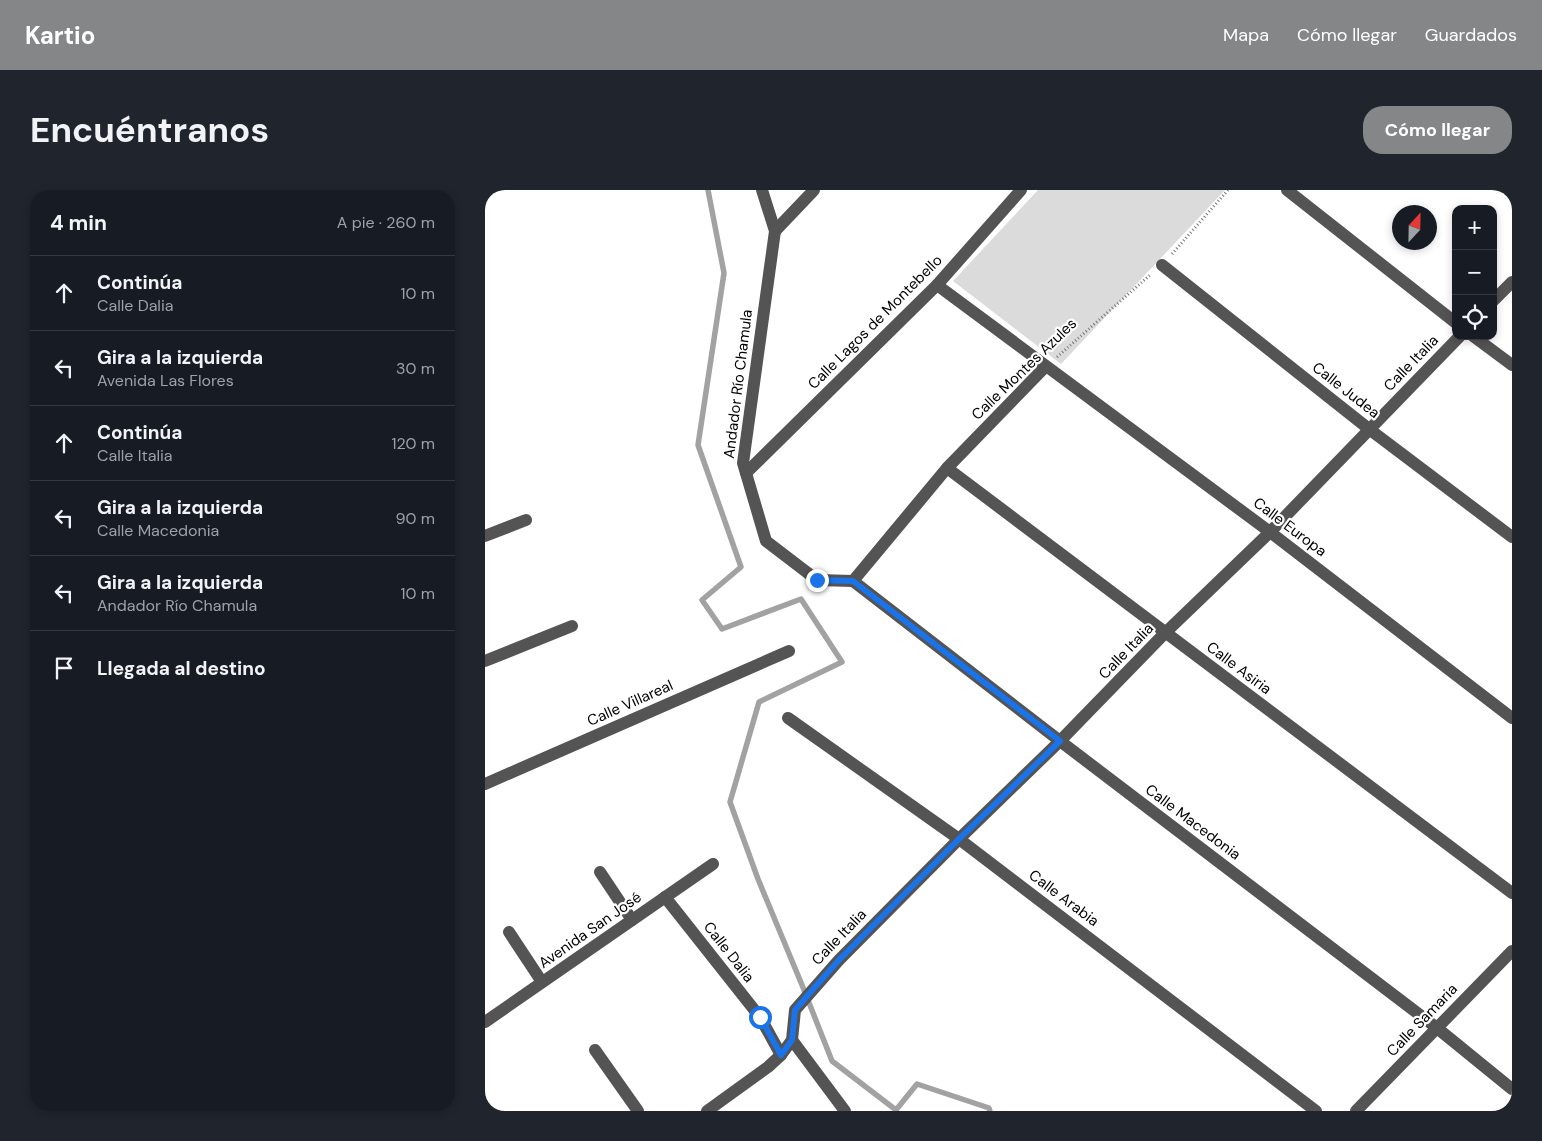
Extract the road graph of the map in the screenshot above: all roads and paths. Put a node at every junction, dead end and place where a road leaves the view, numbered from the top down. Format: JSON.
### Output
{"nodes":[{"id":1,"x":762,"y":190,"type":"edge"},
{"id":2,"x":814,"y":190,"type":"edge"},
{"id":3,"x":1021,"y":190,"type":"edge"},
{"id":4,"x":1228,"y":190,"type":"edge"},
{"id":5,"x":1287,"y":190,"type":"edge"},
{"id":6,"x":775,"y":230,"type":"junction"},
{"id":7,"x":1162,"y":265,"type":"junction"},
{"id":8,"x":1512,"y":282,"type":"edge"},
{"id":9,"x":937,"y":285,"type":"junction"},
{"id":10,"x":1497,"y":298,"type":"edge"},
{"id":11,"x":1452,"y":320,"type":"edge"},
{"id":12,"x":1456,"y":340,"type":"edge"},
{"id":13,"x":1478,"y":340,"type":"edge"},
{"id":14,"x":1512,"y":365,"type":"edge"},
{"id":15,"x":1045,"y":367,"type":"junction"},
{"id":16,"x":1369,"y":429,"type":"junction"},
{"id":17,"x":947,"y":468,"type":"junction"},
{"id":18,"x":747,"y":473,"type":"junction"},
{"id":19,"x":526,"y":520,"type":"dead end"},
{"id":20,"x":1270,"y":532,"type":"junction"},
{"id":21,"x":485,"y":536,"type":"edge"},
{"id":22,"x":1512,"y":537,"type":"edge"},
{"id":23,"x":853,"y":581,"type":"junction"},
{"id":24,"x":572,"y":626,"type":"dead end"},
{"id":25,"x":1165,"y":633,"type":"junction"},
{"id":26,"x":789,"y":652,"type":"dead end"},
{"id":27,"x":485,"y":661,"type":"edge"},
{"id":28,"x":788,"y":718,"type":"dead end"},
{"id":29,"x":1512,"y":718,"type":"edge"},
{"id":30,"x":1060,"y":741,"type":"junction"},
{"id":31,"x":485,"y":784,"type":"edge"},
{"id":32,"x":959,"y":839,"type":"junction"},
{"id":33,"x":713,"y":864,"type":"dead end"},
{"id":34,"x":600,"y":872,"type":"dead end"},
{"id":35,"x":1512,"y":893,"type":"edge"},
{"id":36,"x":665,"y":897,"type":"junction"},
{"id":37,"x":632,"y":920,"type":"junction"},
{"id":38,"x":509,"y":932,"type":"dead end"},
{"id":39,"x":1512,"y":951,"type":"edge"},
{"id":40,"x":542,"y":982,"type":"junction"},
{"id":41,"x":485,"y":1022,"type":"edge"},
{"id":42,"x":1437,"y":1028,"type":"junction"},
{"id":43,"x":792,"y":1040,"type":"junction"},
{"id":44,"x":595,"y":1050,"type":"dead end"},
{"id":45,"x":781,"y":1055,"type":"junction"},
{"id":46,"x":1512,"y":1089,"type":"edge"},
{"id":47,"x":638,"y":1111,"type":"edge"},
{"id":48,"x":707,"y":1111,"type":"edge"},
{"id":49,"x":845,"y":1111,"type":"edge"},
{"id":50,"x":1316,"y":1111,"type":"edge"},
{"id":51,"x":1356,"y":1111,"type":"edge"}],
"edges":[{"from":1,"to":6,"type":"street","name":"Andador Río Chamula"},
{"from":2,"to":6,"type":"street"},
{"from":3,"to":9,"type":"street","name":"Calle Lagos de Montebello"},
{"from":4,"to":7,"type":"path","name":"Calle Montes Azules"},
{"from":5,"to":11,"type":"street"},
{"from":6,"to":18,"type":"street","name":"Andador Río Chamula"},
{"from":7,"to":15,"type":"path","name":"Calle Montes Azules"},
{"from":7,"to":16,"type":"street","name":"Calle Judea"},
{"from":8,"to":10,"type":"street"},
{"from":9,"to":15,"type":"street","name":"Calle Europa"},
{"from":9,"to":18,"type":"street","name":"Calle Lagos de Montebello"},
{"from":12,"to":16,"type":"street","name":"Calle Italia"},
{"from":13,"to":14,"type":"street"},
{"from":15,"to":17,"type":"street","name":"Calle Montes Azules"},
{"from":15,"to":20,"type":"street","name":"Calle Europa"},
{"from":16,"to":20,"type":"street","name":"Calle Italia"},
{"from":16,"to":22,"type":"street","name":"Calle Judea"},
{"from":17,"to":23,"type":"street","name":"Calle Montes Azules"},
{"from":17,"to":25,"type":"street","name":"Calle Asiria"},
{"from":18,"to":23,"type":"street","name":"Andador Río Chamula"},
{"from":19,"to":21,"type":"street"},
{"from":20,"to":25,"type":"street","name":"Calle Italia"},
{"from":20,"to":29,"type":"street","name":"Calle Europa"},
{"from":23,"to":30,"type":"street","name":"Calle Macedonia"},
{"from":24,"to":27,"type":"street"},
{"from":25,"to":30,"type":"street","name":"Calle Italia"},
{"from":25,"to":35,"type":"street","name":"Calle Asiria"},
{"from":26,"to":31,"type":"street","name":"Calle Villareal"},
{"from":28,"to":32,"type":"street","name":"Calle Arabia"},
{"from":30,"to":32,"type":"street","name":"Calle Italia"},
{"from":30,"to":42,"type":"street","name":"Calle Macedonia"},
{"from":32,"to":43,"type":"street","name":"Calle Italia"},
{"from":32,"to":50,"type":"street","name":"Calle Arabia"},
{"from":33,"to":36,"type":"street","name":"Avenida San José"},
{"from":34,"to":37,"type":"street"},
{"from":36,"to":37,"type":"street","name":"Avenida San José"},
{"from":36,"to":45,"type":"street","name":"Calle Dalia"},
{"from":37,"to":40,"type":"street","name":"Avenida San José"},
{"from":38,"to":40,"type":"street"},
{"from":39,"to":42,"type":"street","name":"Calle Samaria"},
{"from":40,"to":41,"type":"street","name":"Avenida San José"},
{"from":42,"to":46,"type":"street","name":"Calle Macedonia"},
{"from":42,"to":51,"type":"street","name":"Calle Samaria"},
{"from":43,"to":45,"type":"street"},
{"from":43,"to":49,"type":"street"},
{"from":44,"to":47,"type":"street"},
{"from":45,"to":48,"type":"street"}]}
